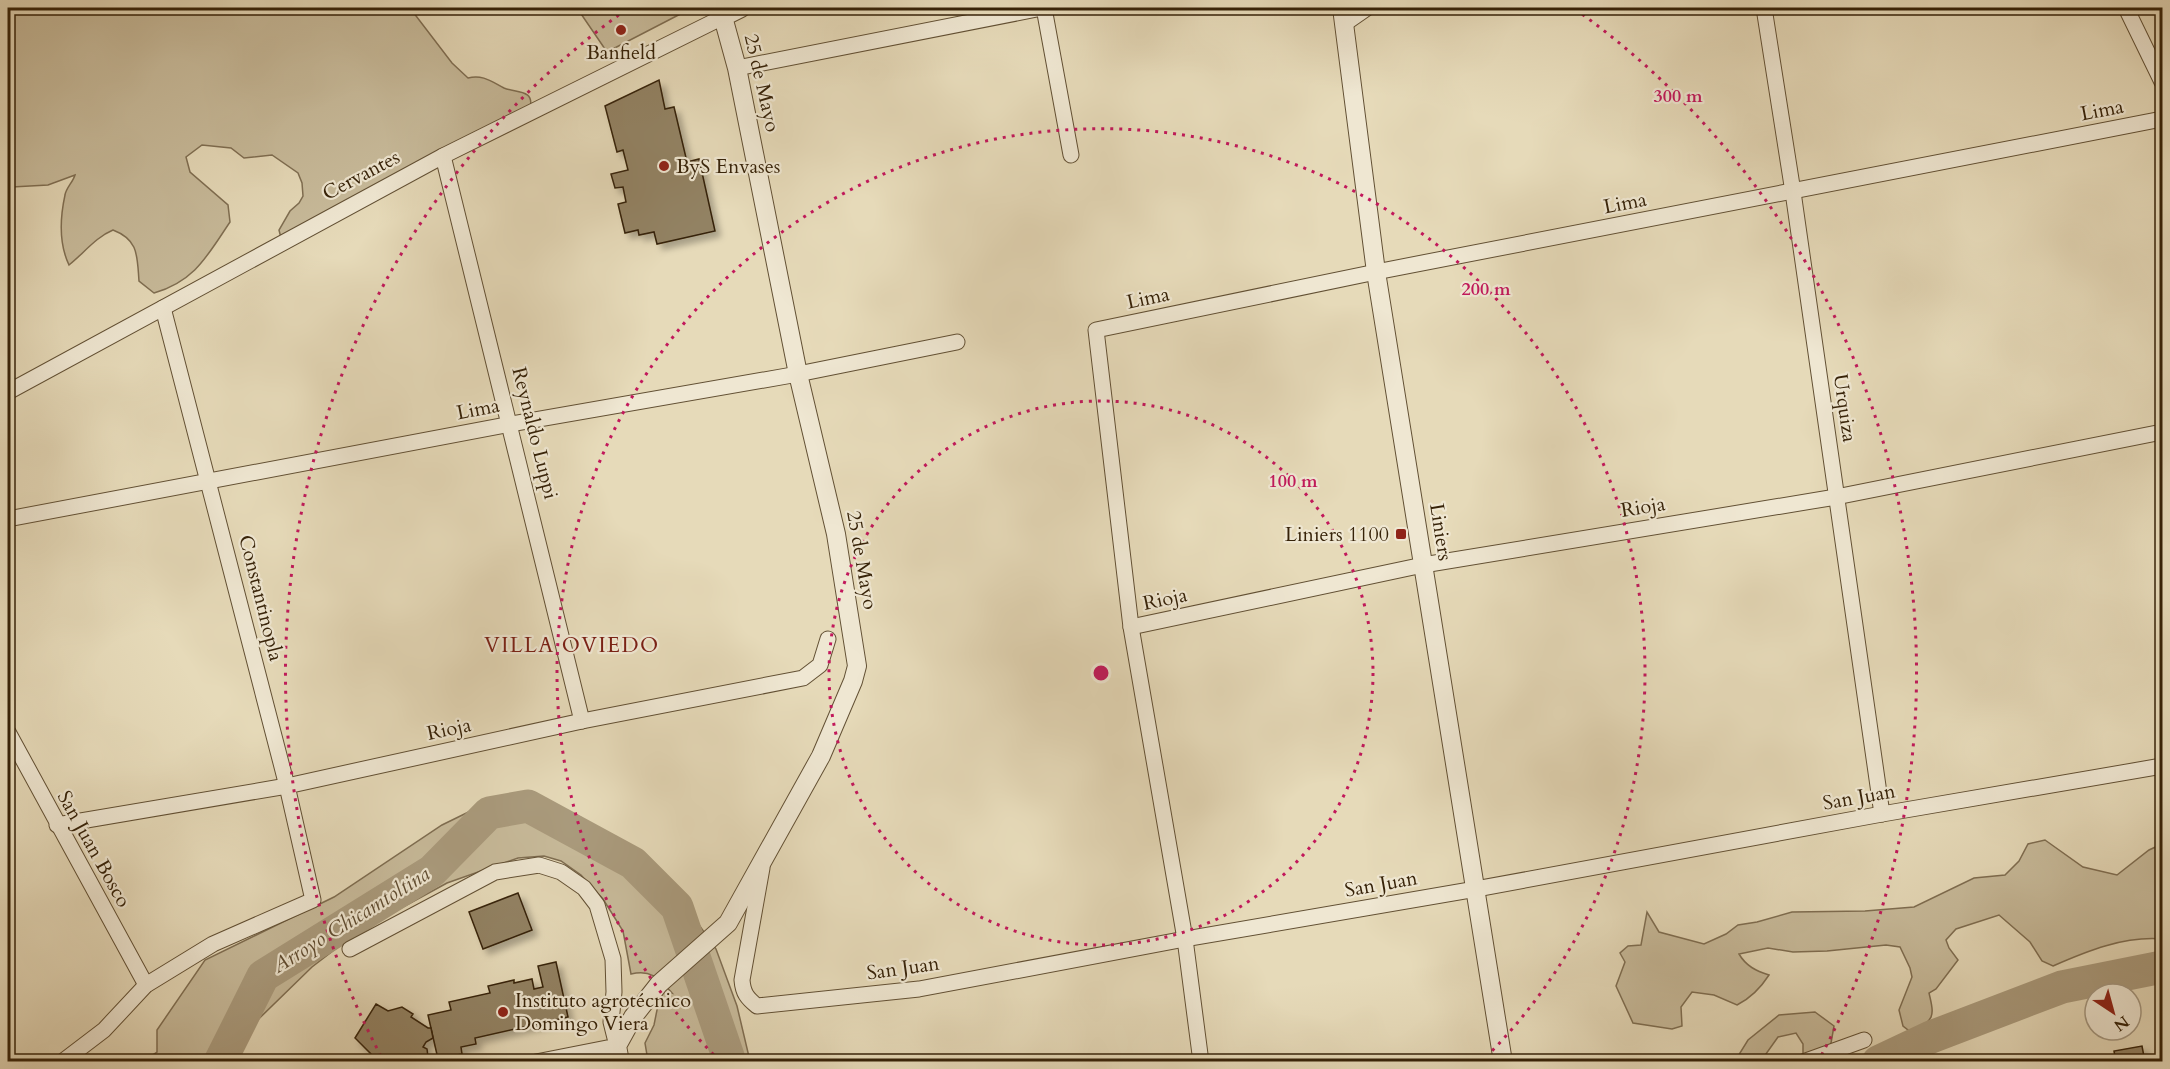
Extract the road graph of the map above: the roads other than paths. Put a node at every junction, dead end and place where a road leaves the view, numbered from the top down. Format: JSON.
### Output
{"nodes":[{"id":1,"x":741,"y":8,"type":"edge"},
{"id":2,"x":1043,"y":8,"type":"edge"},
{"id":3,"x":1366,"y":8,"type":"edge"},
{"id":4,"x":1764,"y":8,"type":"edge"},
{"id":5,"x":2127,"y":8,"type":"edge"},
{"id":6,"x":1343,"y":16,"type":"edge"},
{"id":7,"x":723,"y":17,"type":"junction"},
{"id":8,"x":737,"y":68,"type":"junction"},
{"id":9,"x":2163,"y":82,"type":"edge"},
{"id":10,"x":2163,"y":119,"type":"edge"},
{"id":11,"x":1071,"y":155,"type":"dead end"},
{"id":12,"x":443,"y":156,"type":"junction"},
{"id":13,"x":1793,"y":192,"type":"junction"},
{"id":14,"x":1376,"y":272,"type":"junction"},
{"id":15,"x":163,"y":308,"type":"junction"},
{"id":16,"x":957,"y":342,"type":"dead end"},
{"id":17,"x":798,"y":374,"type":"junction"},
{"id":18,"x":8,"y":392,"type":"edge"},
{"id":19,"x":510,"y":424,"type":"junction"},
{"id":20,"x":2163,"y":432,"type":"edge"},
{"id":21,"x":209,"y":481,"type":"junction"},
{"id":22,"x":1836,"y":497,"type":"junction"},
{"id":23,"x":8,"y":519,"type":"edge"},
{"id":24,"x":1423,"y":565,"type":"junction"},
{"id":25,"x":1131,"y":627,"type":"junction"},
{"id":26,"x":828,"y":639,"type":"dead end"},
{"id":27,"x":582,"y":721,"type":"junction"},
{"id":28,"x":8,"y":732,"type":"edge"},
{"id":29,"x":2163,"y":766,"type":"edge"},
{"id":30,"x":287,"y":786,"type":"junction"},
{"id":31,"x":1882,"y":814,"type":"junction"},
{"id":32,"x":57,"y":825,"type":"junction"},
{"id":33,"x":764,"y":859,"type":"junction"},
{"id":34,"x":1476,"y":889,"type":"junction"},
{"id":35,"x":1185,"y":939,"type":"junction"},
{"id":36,"x":350,"y":949,"type":"dead end"},
{"id":37,"x":146,"y":985,"type":"junction"},
{"id":38,"x":1864,"y":1040,"type":"dead end"},
{"id":39,"x":619,"y":1054,"type":"edge"},
{"id":40,"x":62,"y":1062,"type":"edge"},
{"id":41,"x":536,"y":1062,"type":"edge"},
{"id":42,"x":1202,"y":1062,"type":"edge"},
{"id":43,"x":1503,"y":1062,"type":"edge"},
{"id":44,"x":1803,"y":1062,"type":"edge"}],
"edges":[{"from":1,"to":7,"type":"street","name":"Cervantes"},
{"from":2,"to":8,"type":"street"},
{"from":2,"to":11,"type":"street"},
{"from":3,"to":6,"type":"street"},
{"from":4,"to":13,"type":"street","name":"Urquiza"},
{"from":5,"to":9,"type":"street"},
{"from":6,"to":14,"type":"street","name":"Liniers"},
{"from":7,"to":8,"type":"street","name":"25 de Mayo"},
{"from":7,"to":12,"type":"street","name":"Cervantes"},
{"from":8,"to":17,"type":"street","name":"25 de Mayo"},
{"from":10,"to":13,"type":"street","name":"Lima"},
{"from":12,"to":15,"type":"street","name":"Cervantes"},
{"from":12,"to":19,"type":"street","name":"Reynaldo Luppi"},
{"from":13,"to":14,"type":"street","name":"Lima"},
{"from":13,"to":22,"type":"street","name":"Urquiza"},
{"from":14,"to":24,"type":"street","name":"Liniers"},
{"from":14,"to":25,"type":"street","name":"Lima"},
{"from":15,"to":18,"type":"street","name":"Cervantes"},
{"from":15,"to":21,"type":"street","name":"Constantinopla"},
{"from":16,"to":17,"type":"street","name":"Lima"},
{"from":17,"to":19,"type":"street","name":"Lima"},
{"from":17,"to":33,"type":"street","name":"25 de Mayo"},
{"from":19,"to":21,"type":"street","name":"Lima"},
{"from":19,"to":27,"type":"street","name":"Reynaldo Luppi"},
{"from":20,"to":22,"type":"street","name":"Rioja"},
{"from":21,"to":23,"type":"street","name":"Lima"},
{"from":21,"to":30,"type":"street","name":"Constantinopla"},
{"from":22,"to":24,"type":"street","name":"Rioja"},
{"from":22,"to":31,"type":"street","name":"Urquiza"},
{"from":24,"to":25,"type":"street","name":"Rioja"},
{"from":24,"to":34,"type":"street","name":"Liniers"},
{"from":25,"to":35,"type":"street"},
{"from":26,"to":27,"type":"street","name":"Rioja"},
{"from":27,"to":30,"type":"street","name":"Rioja"},
{"from":28,"to":32,"type":"street","name":"San Juan Bosco"},
{"from":29,"to":31,"type":"street","name":"San Juan"},
{"from":30,"to":32,"type":"street","name":"Rioja"},
{"from":30,"to":37,"type":"street","name":"Constantinopla"},
{"from":31,"to":34,"type":"street","name":"San Juan"},
{"from":32,"to":37,"type":"street","name":"San Juan Bosco"},
{"from":33,"to":35,"type":"street","name":"San Juan"},
{"from":33,"to":39,"type":"street","name":"25 de Mayo"},
{"from":34,"to":35,"type":"street","name":"San Juan"},
{"from":34,"to":43,"type":"street","name":"Liniers"},
{"from":35,"to":42,"type":"street"},
{"from":36,"to":39,"type":"street"},
{"from":37,"to":40,"type":"street"},
{"from":38,"to":44,"type":"street"},
{"from":39,"to":41,"type":"street"}]}
